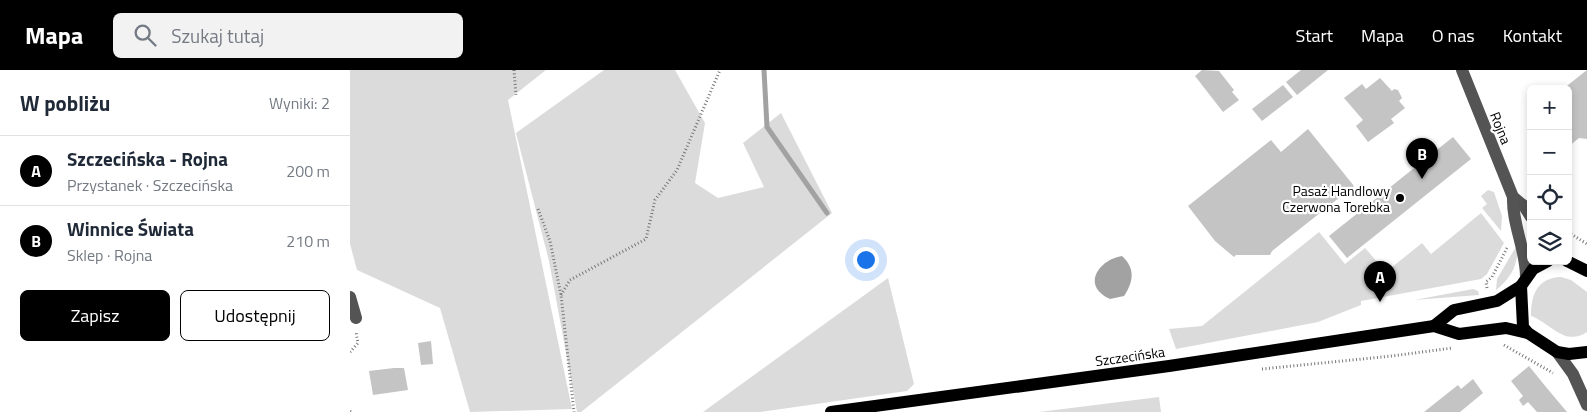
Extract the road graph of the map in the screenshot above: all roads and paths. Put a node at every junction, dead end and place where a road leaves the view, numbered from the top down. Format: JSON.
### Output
{"nodes":[{"id":1,"x":514,"y":70,"type":"edge"},
{"id":2,"x":720,"y":70,"type":"edge"},
{"id":3,"x":1462,"y":70,"type":"edge"},
{"id":4,"x":516,"y":95,"type":"dead end"},
{"id":5,"x":1513,"y":197,"type":"junction"},
{"id":6,"x":538,"y":209,"type":"dead end"},
{"id":7,"x":1527,"y":211,"type":"edge"},
{"id":8,"x":1572,"y":235,"type":"edge"},
{"id":9,"x":1587,"y":244,"type":"edge"},
{"id":10,"x":1509,"y":245,"type":"dead end"},
{"id":11,"x":1572,"y":264,"type":"edge"},
{"id":12,"x":1540,"y":265,"type":"edge"},
{"id":13,"x":1587,"y":272,"type":"edge"},
{"id":14,"x":1523,"y":281,"type":"junction"},
{"id":15,"x":1488,"y":293,"type":"dead end"},
{"id":16,"x":561,"y":295,"type":"junction"},
{"id":17,"x":350,"y":297,"type":"edge"},
{"id":18,"x":356,"y":318,"type":"joint"},
{"id":19,"x":1434,"y":326,"type":"junction"},
{"id":20,"x":1528,"y":333,"type":"junction"},
{"id":21,"x":1498,"y":345,"type":"dead end"},
{"id":22,"x":1454,"y":348,"type":"dead end"},
{"id":23,"x":350,"y":352,"type":"edge"},
{"id":24,"x":1557,"y":352,"type":"junction"},
{"id":25,"x":1587,"y":352,"type":"edge"},
{"id":26,"x":1257,"y":369,"type":"dead end"},
{"id":27,"x":1556,"y":374,"type":"dead end"},
{"id":28,"x":1587,"y":405,"type":"edge"},
{"id":29,"x":574,"y":412,"type":"edge"},
{"id":30,"x":831,"y":412,"type":"edge"}],
"edges":[{"from":1,"to":4,"type":"path"},
{"from":2,"to":16,"type":"path"},
{"from":3,"to":5,"type":"street","name":"Rojna"},
{"from":5,"to":7,"type":"street","name":"Rojna"},
{"from":5,"to":14,"type":"street","name":"Rojna"},
{"from":6,"to":16,"type":"path"},
{"from":8,"to":9,"type":"path"},
{"from":10,"to":15,"type":"path"},
{"from":11,"to":13,"type":"main road"},
{"from":12,"to":14,"type":"main road"},
{"from":14,"to":19,"type":"main road"},
{"from":14,"to":20,"type":"main road"},
{"from":16,"to":29,"type":"path"},
{"from":17,"to":18,"type":"street"},
{"from":18,"to":23,"type":"path"},
{"from":19,"to":20,"type":"main road","name":"Szczecińska"},
{"from":19,"to":30,"type":"main road","name":"Szczecińska"},
{"from":20,"to":24,"type":"main road"},
{"from":21,"to":27,"type":"path"},
{"from":22,"to":26,"type":"path"},
{"from":24,"to":25,"type":"main road"},
{"from":24,"to":28,"type":"street"}]}
